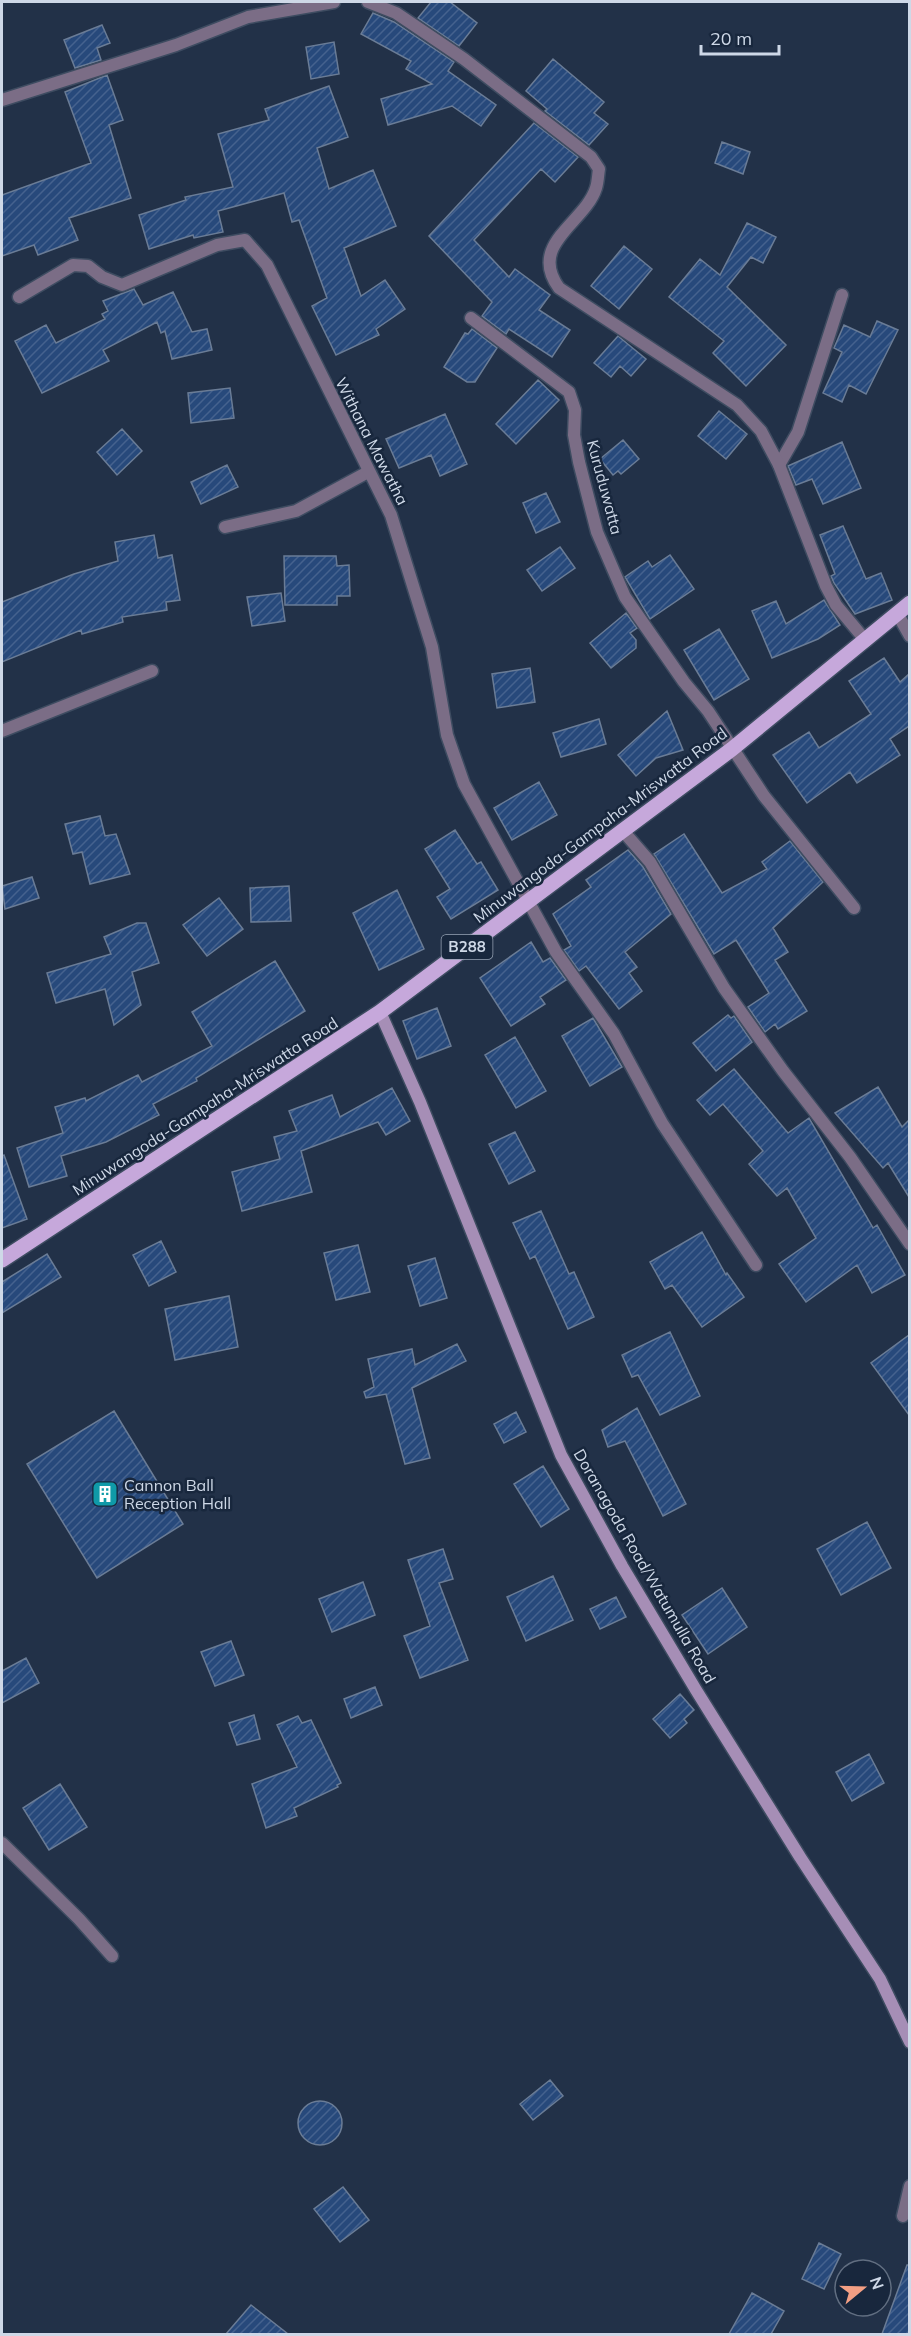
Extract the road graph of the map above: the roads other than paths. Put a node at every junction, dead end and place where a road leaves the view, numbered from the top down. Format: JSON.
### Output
{"nodes":[{"id":1,"x":334,"y":2,"type":"edge"},
{"id":2,"x":368,"y":2,"type":"edge"},
{"id":3,"x":2,"y":100,"type":"edge"},
{"id":4,"x":842,"y":295,"type":"dead end"},
{"id":5,"x":19,"y":297,"type":"dead end"},
{"id":6,"x":471,"y":318,"type":"dead end"},
{"id":7,"x":779,"y":465,"type":"junction"},
{"id":8,"x":368,"y":472,"type":"junction"},
{"id":9,"x":225,"y":527,"type":"dead end"},
{"id":10,"x":909,"y":603,"type":"edge"},
{"id":11,"x":897,"y":614,"type":"junction"},
{"id":12,"x":909,"y":636,"type":"edge"},
{"id":13,"x":866,"y":641,"type":"junction"},
{"id":14,"x":152,"y":671,"type":"dead end"},
{"id":15,"x":2,"y":731,"type":"edge"},
{"id":16,"x":731,"y":748,"type":"junction"},
{"id":17,"x":623,"y":831,"type":"junction"},
{"id":18,"x":529,"y":899,"type":"junction"},
{"id":19,"x":854,"y":908,"type":"dead end"},
{"id":20,"x":380,"y":1012,"type":"junction"},
{"id":21,"x":909,"y":1244,"type":"edge"},
{"id":22,"x":2,"y":1260,"type":"edge"},
{"id":23,"x":756,"y":1265,"type":"dead end"},
{"id":24,"x":2,"y":1844,"type":"edge"},
{"id":25,"x":111,"y":1956,"type":"dead end"},
{"id":26,"x":909,"y":2042,"type":"edge"},
{"id":27,"x":909,"y":2186,"type":"edge"},
{"id":28,"x":903,"y":2216,"type":"dead end"}],
"edges":[{"from":1,"to":3,"type":"street"},
{"from":2,"to":7,"type":"street"},
{"from":4,"to":7,"type":"street"},
{"from":5,"to":8,"type":"street","name":"Withana Mawatha"},
{"from":6,"to":16,"type":"street","name":"Kuruduwatta"},
{"from":7,"to":13,"type":"street"},
{"from":8,"to":9,"type":"street"},
{"from":8,"to":18,"type":"street","name":"Withana Mawatha"},
{"from":10,"to":11,"type":"main road","name":"Minuwangoda-Gampaha-Mriswatta Road","number":"B288"},
{"from":11,"to":12,"type":"street"},
{"from":11,"to":13,"type":"main road","name":"Minuwangoda-Gampaha-Mriswatta Road","number":"B288"},
{"from":13,"to":16,"type":"main road","name":"Minuwangoda-Gampaha-Mriswatta Road","number":"B288"},
{"from":14,"to":15,"type":"street"},
{"from":16,"to":17,"type":"main road","name":"Minuwangoda-Gampaha-Mriswatta Road","number":"B288"},
{"from":16,"to":19,"type":"street","name":"Kuruduwatta"},
{"from":17,"to":18,"type":"main road","name":"Minuwangoda-Gampaha-Mriswatta Road","number":"B288"},
{"from":17,"to":21,"type":"street"},
{"from":18,"to":20,"type":"main road","name":"Minuwangoda-Gampaha-Mriswatta Road","number":"B288"},
{"from":18,"to":23,"type":"street","name":"Withana Mawatha"},
{"from":20,"to":22,"type":"main road","name":"Minuwangoda-Gampaha-Mriswatta Road","number":"B288"},
{"from":20,"to":26,"type":"street","name":"Doranagoda Road/Watumulla Road"},
{"from":24,"to":25,"type":"street"},
{"from":27,"to":28,"type":"street"}]}
